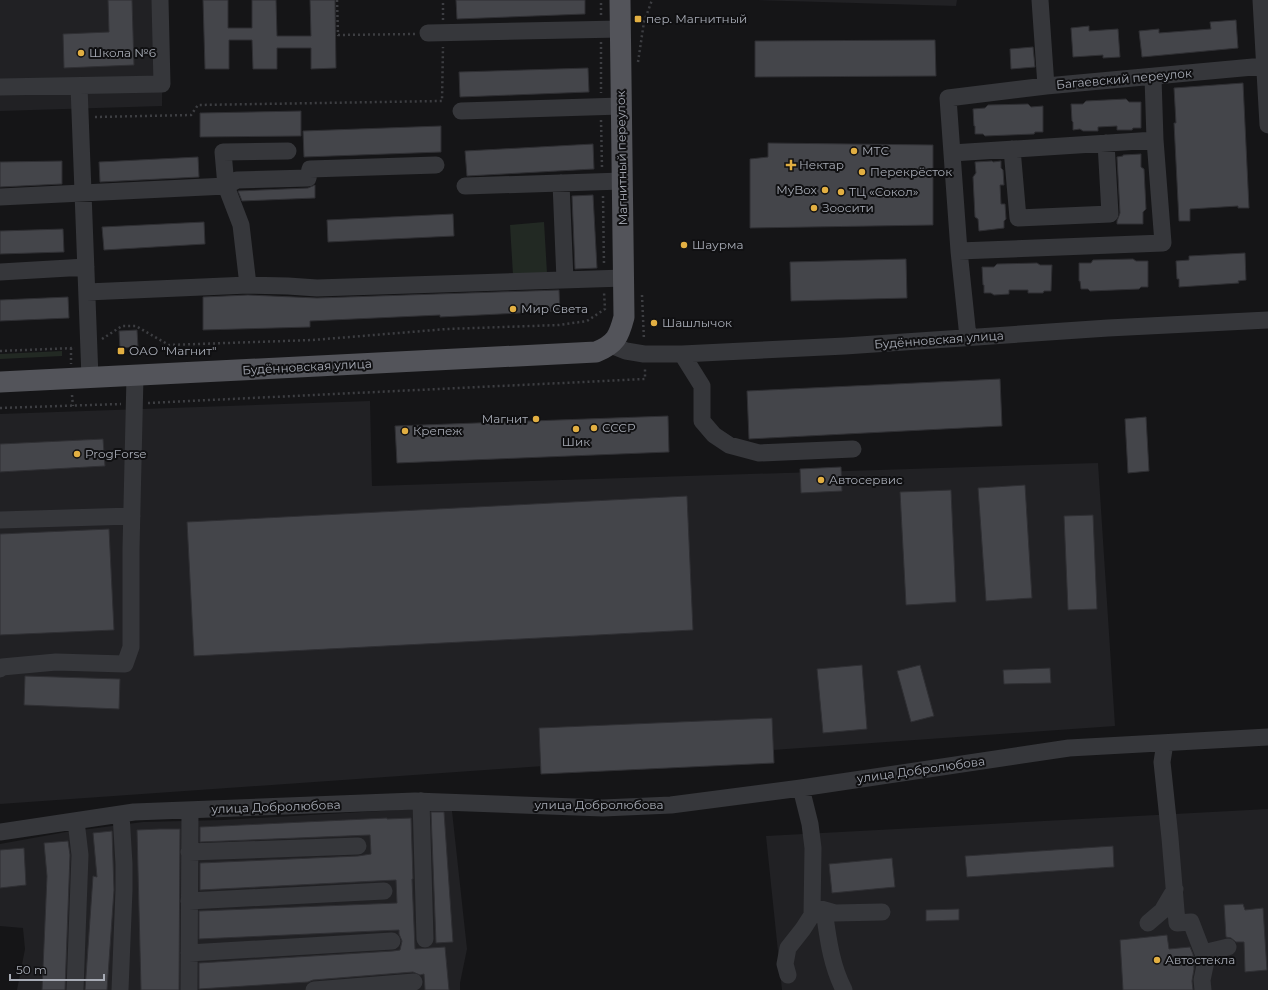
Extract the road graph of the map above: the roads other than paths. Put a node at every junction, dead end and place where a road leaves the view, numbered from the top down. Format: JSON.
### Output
{"nodes":[{"id":1,"x":160,"y":0,"type":"edge"},
{"id":2,"x":620,"y":0,"type":"edge"},
{"id":3,"x":1040,"y":0,"type":"edge"},
{"id":4,"x":1264,"y":6,"type":"edge"},
{"id":5,"x":620,"y":29,"type":"junction"},
{"id":6,"x":435,"y":33,"type":"road end"},
{"id":7,"x":1264,"y":66,"type":"junction"},
{"id":8,"x":1153,"y":77,"type":"junction"},
{"id":9,"x":79,"y":86,"type":"junction"},
{"id":10,"x":1046,"y":86,"type":"junction"},
{"id":11,"x":0,"y":88,"type":"edge"},
{"id":12,"x":621,"y":106,"type":"junction"},
{"id":13,"x":461,"y":111,"type":"dead end"},
{"id":14,"x":1268,"y":125,"type":"edge"},
{"id":15,"x":1155,"y":140,"type":"junction"},
{"id":16,"x":1106,"y":143,"type":"junction"},
{"id":17,"x":1012,"y":149,"type":"junction"},
{"id":18,"x":288,"y":151,"type":"dead end"},
{"id":19,"x":952,"y":152,"type":"junction"},
{"id":20,"x":436,"y":165,"type":"dead end"},
{"id":21,"x":622,"y":181,"type":"junction"},
{"id":22,"x":561,"y":183,"type":"junction"},
{"id":23,"x":226,"y":186,"type":"junction"},
{"id":24,"x":465,"y":186,"type":"dead end"},
{"id":25,"x":83,"y":193,"type":"junction"},
{"id":26,"x":0,"y":197,"type":"edge"},
{"id":27,"x":959,"y":251,"type":"junction"},
{"id":28,"x":86,"y":267,"type":"junction"},
{"id":29,"x":0,"y":272,"type":"edge"},
{"id":30,"x":624,"y":278,"type":"junction"},
{"id":31,"x":565,"y":280,"type":"junction"},
{"id":32,"x":248,"y":285,"type":"junction"},
{"id":33,"x":87,"y":292,"type":"junction"},
{"id":34,"x":1268,"y":320,"type":"edge"},
{"id":35,"x":968,"y":337,"type":"junction"},
{"id":36,"x":611,"y":345,"type":"junction"},
{"id":37,"x":682,"y":354,"type":"junction"},
{"id":38,"x":135,"y":376,"type":"junction"},
{"id":39,"x":90,"y":378,"type":"junction"},
{"id":40,"x":0,"y":382,"type":"edge"},
{"id":41,"x":853,"y":449,"type":"dead end"},
{"id":42,"x":132,"y":516,"type":"junction"},
{"id":43,"x":0,"y":520,"type":"edge"},
{"id":44,"x":0,"y":669,"type":"edge"},
{"id":45,"x":1268,"y":737,"type":"edge"},
{"id":46,"x":1165,"y":743,"type":"junction"},
{"id":47,"x":801,"y":788,"type":"junction"},
{"id":48,"x":421,"y":801,"type":"junction"},
{"id":49,"x":190,"y":810,"type":"junction"},
{"id":50,"x":121,"y":814,"type":"junction"},
{"id":51,"x":76,"y":821,"type":"junction"},
{"id":52,"x":0,"y":832,"type":"edge"},
{"id":53,"x":358,"y":846,"type":"dead end"},
{"id":54,"x":189,"y":852,"type":"junction"},
{"id":55,"x":1175,"y":889,"type":"junction"},
{"id":56,"x":384,"y":891,"type":"dead end"},
{"id":57,"x":189,"y":901,"type":"junction"},
{"id":58,"x":818,"y":908,"type":"junction"},
{"id":59,"x":882,"y":912,"type":"dead end"},
{"id":60,"x":1148,"y":923,"type":"dead end"},
{"id":61,"x":425,"y":939,"type":"dead end"},
{"id":62,"x":392,"y":941,"type":"dead end"},
{"id":63,"x":1228,"y":947,"type":"dead end"},
{"id":64,"x":189,"y":953,"type":"junction"},
{"id":65,"x":1203,"y":953,"type":"junction"},
{"id":66,"x":788,"y":974,"type":"dead end"},
{"id":67,"x":414,"y":982,"type":"dead end"},
{"id":68,"x":75,"y":990,"type":"edge"},
{"id":69,"x":120,"y":990,"type":"edge"},
{"id":70,"x":189,"y":990,"type":"edge"},
{"id":71,"x":314,"y":990,"type":"edge"},
{"id":72,"x":844,"y":990,"type":"edge"},
{"id":73,"x":1203,"y":990,"type":"edge"}],
"edges":[{"from":1,"to":9,"type":"street"},
{"from":2,"to":5,"type":"main road","name":"Магнитный переулок"},
{"from":3,"to":10,"type":"street","name":"Багаевский переулок"},
{"from":4,"to":7,"type":"street"},
{"from":5,"to":6,"type":"street"},
{"from":5,"to":12,"type":"main road","name":"Магнитный переулок"},
{"from":7,"to":8,"type":"street","name":"Багаевский переулок"},
{"from":7,"to":14,"type":"street"},
{"from":8,"to":10,"type":"street","name":"Багаевский переулок"},
{"from":8,"to":15,"type":"street"},
{"from":9,"to":11,"type":"street"},
{"from":9,"to":25,"type":"street"},
{"from":10,"to":19,"type":"street"},
{"from":12,"to":13,"type":"street"},
{"from":12,"to":21,"type":"main road","name":"Магнитный переулок"},
{"from":15,"to":16,"type":"street"},
{"from":15,"to":27,"type":"street"},
{"from":16,"to":17,"type":"street"},
{"from":16,"to":17,"type":"street"},
{"from":17,"to":19,"type":"street"},
{"from":18,"to":23,"type":"street"},
{"from":19,"to":27,"type":"street"},
{"from":20,"to":23,"type":"street"},
{"from":21,"to":22,"type":"street"},
{"from":21,"to":30,"type":"main road","name":"Магнитный переулок"},
{"from":22,"to":24,"type":"street"},
{"from":22,"to":31,"type":"street"},
{"from":23,"to":25,"type":"street"},
{"from":23,"to":32,"type":"street"},
{"from":25,"to":26,"type":"street"},
{"from":25,"to":28,"type":"street"},
{"from":27,"to":35,"type":"street"},
{"from":28,"to":29,"type":"street"},
{"from":28,"to":33,"type":"street"},
{"from":30,"to":31,"type":"street"},
{"from":30,"to":36,"type":"main road","name":"Магнитный переулок"},
{"from":31,"to":32,"type":"street"},
{"from":32,"to":33,"type":"street"},
{"from":33,"to":39,"type":"street"},
{"from":34,"to":35,"type":"street","name":"Будённовская улица"},
{"from":35,"to":37,"type":"street","name":"Будённовская улица"},
{"from":36,"to":37,"type":"street","name":"Будённовская улица"},
{"from":36,"to":38,"type":"main road","name":"Будённовская улица"},
{"from":37,"to":41,"type":"street"},
{"from":38,"to":39,"type":"main road","name":"Будённовская улица"},
{"from":38,"to":42,"type":"street"},
{"from":39,"to":40,"type":"main road","name":"Будённовская улица"},
{"from":42,"to":43,"type":"street"},
{"from":42,"to":44,"type":"street"},
{"from":45,"to":46,"type":"street","name":"улица Добролюбова"},
{"from":46,"to":47,"type":"street","name":"улица Добролюбова"},
{"from":46,"to":55,"type":"street"},
{"from":47,"to":48,"type":"street","name":"улица Добролюбова"},
{"from":47,"to":58,"type":"street"},
{"from":48,"to":49,"type":"street","name":"улица Добролюбова"},
{"from":48,"to":61,"type":"street"},
{"from":49,"to":50,"type":"street","name":"улица Добролюбова"},
{"from":49,"to":54,"type":"street"},
{"from":50,"to":51,"type":"street","name":"улица Добролюбова"},
{"from":50,"to":69,"type":"street"},
{"from":51,"to":52,"type":"street","name":"улица Добролюбова"},
{"from":51,"to":68,"type":"street"},
{"from":53,"to":54,"type":"street"},
{"from":54,"to":57,"type":"street"},
{"from":55,"to":60,"type":"street"},
{"from":55,"to":65,"type":"street"},
{"from":56,"to":57,"type":"street"},
{"from":57,"to":64,"type":"street"},
{"from":58,"to":59,"type":"street"},
{"from":58,"to":66,"type":"street"},
{"from":58,"to":72,"type":"street"},
{"from":62,"to":64,"type":"street"},
{"from":63,"to":65,"type":"street"},
{"from":64,"to":70,"type":"street"},
{"from":65,"to":73,"type":"street"},
{"from":67,"to":71,"type":"street"}]}
